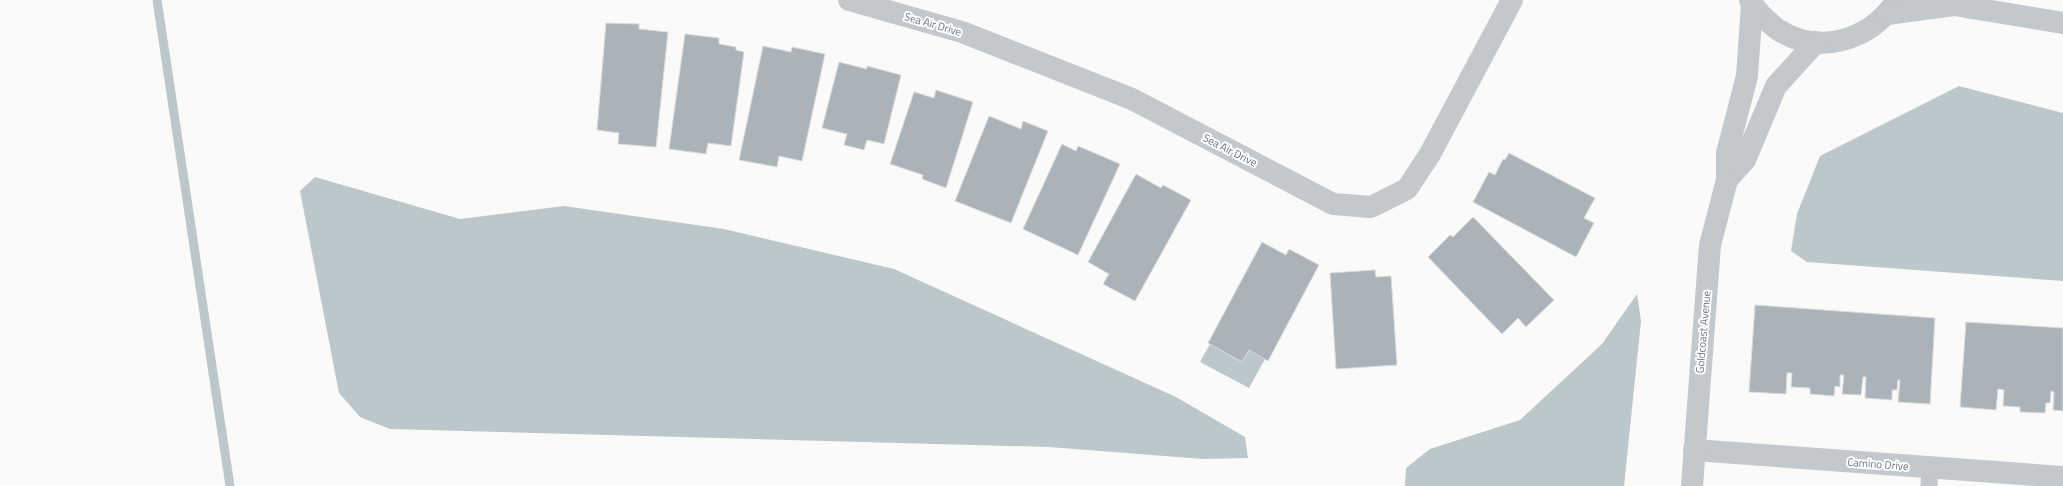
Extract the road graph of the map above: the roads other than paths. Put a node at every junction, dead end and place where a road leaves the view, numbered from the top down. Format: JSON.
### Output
{"nodes":[{"id":1,"x":849,"y":0,"type":"edge"},
{"id":2,"x":1512,"y":0,"type":"edge"},
{"id":3,"x":1751,"y":2,"type":"edge"},
{"id":4,"x":1892,"y":7,"type":"edge"},
{"id":5,"x":2063,"y":23,"type":"edge"},
{"id":6,"x":1816,"y":42,"type":"junction"},
{"id":7,"x":1727,"y":180,"type":"junction"},
{"id":8,"x":1694,"y":450,"type":"junction"},
{"id":9,"x":1929,"y":477,"type":"edge"},
{"id":10,"x":2063,"y":477,"type":"edge"},
{"id":11,"x":1692,"y":486,"type":"edge"}],
"edges":[{"from":1,"to":2,"type":"street","name":"Sea Air Drive"},
{"from":3,"to":6,"type":"street"},
{"from":3,"to":7,"type":"street","name":"Goldcoast Avenue"},
{"from":4,"to":5,"type":"street"},
{"from":4,"to":6,"type":"street"},
{"from":6,"to":7,"type":"street","name":"Goldcoast Avenue"},
{"from":7,"to":8,"type":"street","name":"Goldcoast Avenue"},
{"from":8,"to":9,"type":"street","name":"Camino Drive"},
{"from":8,"to":11,"type":"street","name":"Goldcoast Avenue"},
{"from":9,"to":10,"type":"street","name":"Camino Drive"}]}
